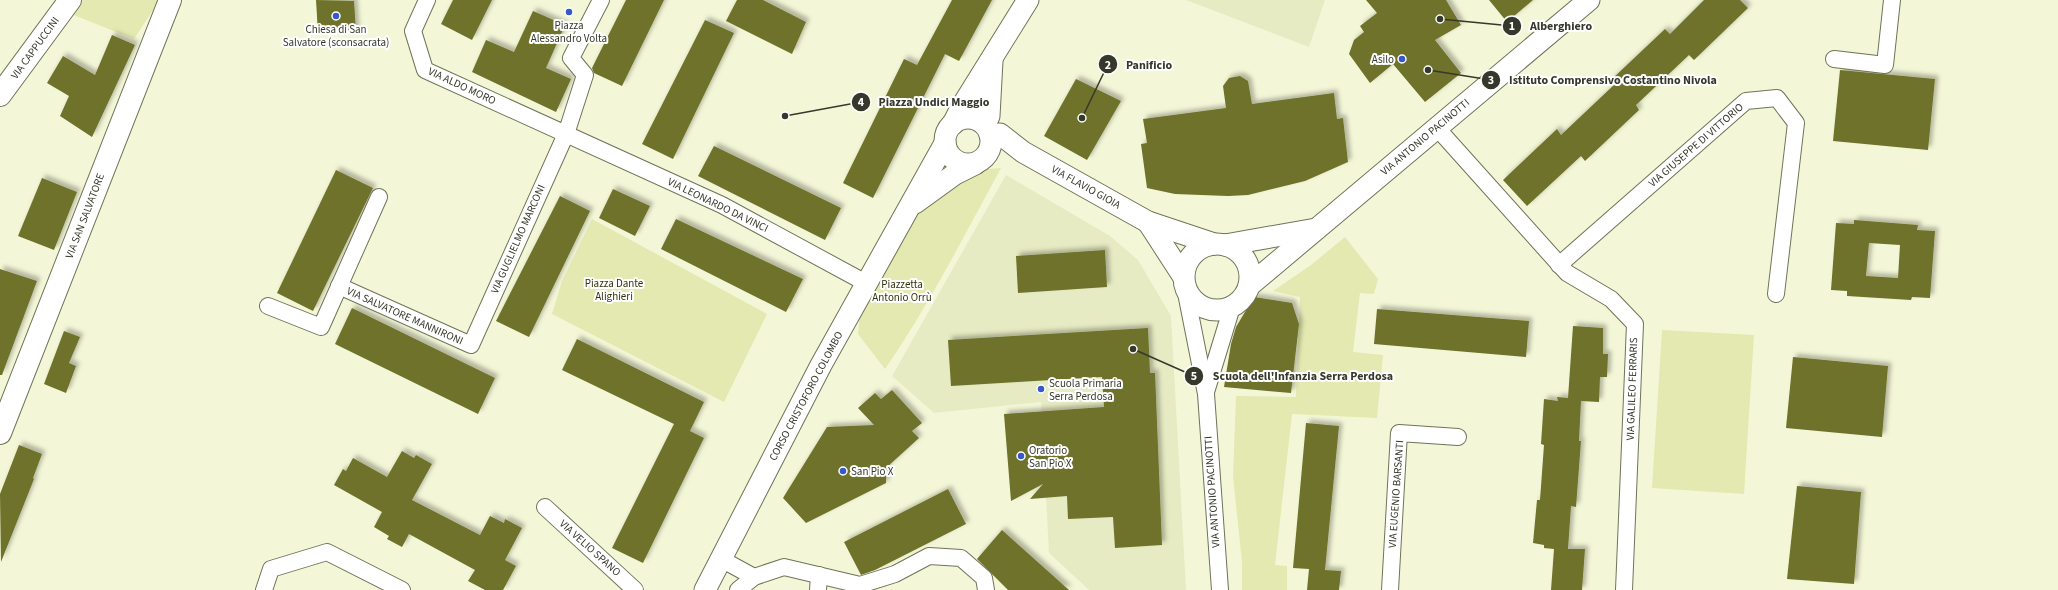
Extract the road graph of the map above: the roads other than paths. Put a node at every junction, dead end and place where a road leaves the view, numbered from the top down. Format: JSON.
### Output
{"nodes":[{"id":1,"x":70,"y":0,"type":"edge"},
{"id":2,"x":170,"y":0,"type":"edge"},
{"id":3,"x":427,"y":0,"type":"edge"},
{"id":4,"x":601,"y":0,"type":"edge"},
{"id":5,"x":1028,"y":0,"type":"edge"},
{"id":6,"x":1589,"y":0,"type":"edge"},
{"id":7,"x":1892,"y":0,"type":"edge"},
{"id":8,"x":992,"y":58,"type":"junction"},
{"id":9,"x":1834,"y":59,"type":"dead end"},
{"id":10,"x":0,"y":95,"type":"edge"},
{"id":11,"x":1437,"y":128,"type":"junction"},
{"id":12,"x":988,"y":130,"type":"junction"},
{"id":13,"x":566,"y":134,"type":"junction"},
{"id":14,"x":949,"y":134,"type":"junction"},
{"id":15,"x":1023,"y":152,"type":"junction"},
{"id":16,"x":978,"y":162,"type":"junction"},
{"id":17,"x":379,"y":197,"type":"dead end"},
{"id":18,"x":912,"y":206,"type":"junction"},
{"id":19,"x":1148,"y":222,"type":"junction"},
{"id":20,"x":1316,"y":228,"type":"junction"},
{"id":21,"x":1220,"y":244,"type":"junction"},
{"id":22,"x":1559,"y":265,"type":"junction"},
{"id":23,"x":866,"y":282,"type":"junction"},
{"id":24,"x":1184,"y":282,"type":"junction"},
{"id":25,"x":1250,"y":285,"type":"junction"},
{"id":26,"x":339,"y":286,"type":"junction"},
{"id":27,"x":1776,"y":294,"type":"dead end"},
{"id":28,"x":268,"y":306,"type":"dead end"},
{"id":29,"x":1232,"y":307,"type":"junction"},
{"id":30,"x":471,"y":345,"type":"joint"},
{"id":31,"x":1206,"y":394,"type":"junction"},
{"id":32,"x":0,"y":433,"type":"edge"},
{"id":33,"x":1458,"y":437,"type":"dead end"},
{"id":34,"x":545,"y":507,"type":"dead end"},
{"id":35,"x":721,"y":559,"type":"junction"},
{"id":36,"x":754,"y":577,"type":"junction"},
{"id":37,"x":818,"y":582,"type":"edge"},
{"id":38,"x":264,"y":590,"type":"edge"},
{"id":39,"x":402,"y":590,"type":"edge"},
{"id":40,"x":635,"y":590,"type":"edge"},
{"id":41,"x":705,"y":590,"type":"edge"},
{"id":42,"x":738,"y":590,"type":"edge"},
{"id":43,"x":986,"y":590,"type":"edge"},
{"id":44,"x":1220,"y":590,"type":"edge"},
{"id":45,"x":1390,"y":590,"type":"edge"},
{"id":46,"x":1624,"y":590,"type":"edge"}],
"edges":[{"from":1,"to":10,"type":"main road","name":"VIA CAPPUCCINI"},
{"from":2,"to":32,"type":"main road","name":"VIA SAN SALVATORE"},
{"from":3,"to":13,"type":"street","name":"VIA ALDO MORO"},
{"from":4,"to":13,"type":"street"},
{"from":5,"to":8,"type":"street","name":"CORSO CRISTOFORO COLOMBO"},
{"from":6,"to":11,"type":"street","name":"VIA ANTONIO PACINOTTI"},
{"from":7,"to":9,"type":"street"},
{"from":8,"to":12,"type":"street","name":"CORSO CRISTOFORO COLOMBO"},
{"from":8,"to":14,"type":"street","name":"CORSO CRISTOFORO COLOMBO"},
{"from":11,"to":20,"type":"street","name":"VIA ANTONIO PACINOTTI"},
{"from":11,"to":22,"type":"street","name":"VIA GALILEO FERRARIS"},
{"from":12,"to":14,"type":"street"},
{"from":12,"to":15,"type":"street","name":"VIA FLAVIO GIOIA"},
{"from":12,"to":16,"type":"street"},
{"from":13,"to":23,"type":"street","name":"VIA LEONARDO DA VINCI"},
{"from":13,"to":30,"type":"street","name":"VIA GUGLIELMO MARCONI"},
{"from":14,"to":16,"type":"street"},
{"from":14,"to":18,"type":"street","name":"CORSO CRISTOFORO COLOMBO"},
{"from":15,"to":16,"type":"street"},
{"from":15,"to":19,"type":"street","name":"VIA FLAVIO GIOIA"},
{"from":16,"to":18,"type":"street","name":"CORSO CRISTOFORO COLOMBO"},
{"from":17,"to":26,"type":"street"},
{"from":18,"to":23,"type":"street","name":"CORSO CRISTOFORO COLOMBO"},
{"from":19,"to":21,"type":"street","name":"VIA FLAVIO GIOIA"},
{"from":19,"to":24,"type":"street","name":"VIA FLAVIO GIOIA"},
{"from":20,"to":21,"type":"street","name":"VIA ANTONIO PACINOTTI"},
{"from":20,"to":25,"type":"street","name":"VIA ANTONIO PACINOTTI"},
{"from":21,"to":24,"type":"street"},
{"from":21,"to":25,"type":"street"},
{"from":22,"to":27,"type":"street","name":"VIA GIUSEPPE DI VITTORIO"},
{"from":22,"to":46,"type":"street","name":"VIA GALILEO FERRARIS"},
{"from":23,"to":35,"type":"street","name":"CORSO CRISTOFORO COLOMBO"},
{"from":24,"to":29,"type":"street"},
{"from":24,"to":31,"type":"street","name":"VIA ANTONIO PACINOTTI"},
{"from":25,"to":29,"type":"street"},
{"from":26,"to":28,"type":"street"},
{"from":26,"to":30,"type":"street","name":"VIA SALVATORE MANNIRONI"},
{"from":29,"to":31,"type":"street","name":"VIA ANTONIO PACINOTTI"},
{"from":31,"to":44,"type":"street","name":"VIA ANTONIO PACINOTTI"},
{"from":33,"to":45,"type":"street","name":"VIA EUGENIO BARSANTI"},
{"from":34,"to":40,"type":"street","name":"VIA VELIO SPANO"},
{"from":35,"to":36,"type":"street"},
{"from":35,"to":41,"type":"street","name":"CORSO CRISTOFORO COLOMBO"},
{"from":36,"to":37,"type":"street"},
{"from":36,"to":42,"type":"street"},
{"from":37,"to":43,"type":"street"},
{"from":38,"to":39,"type":"street"}]}
